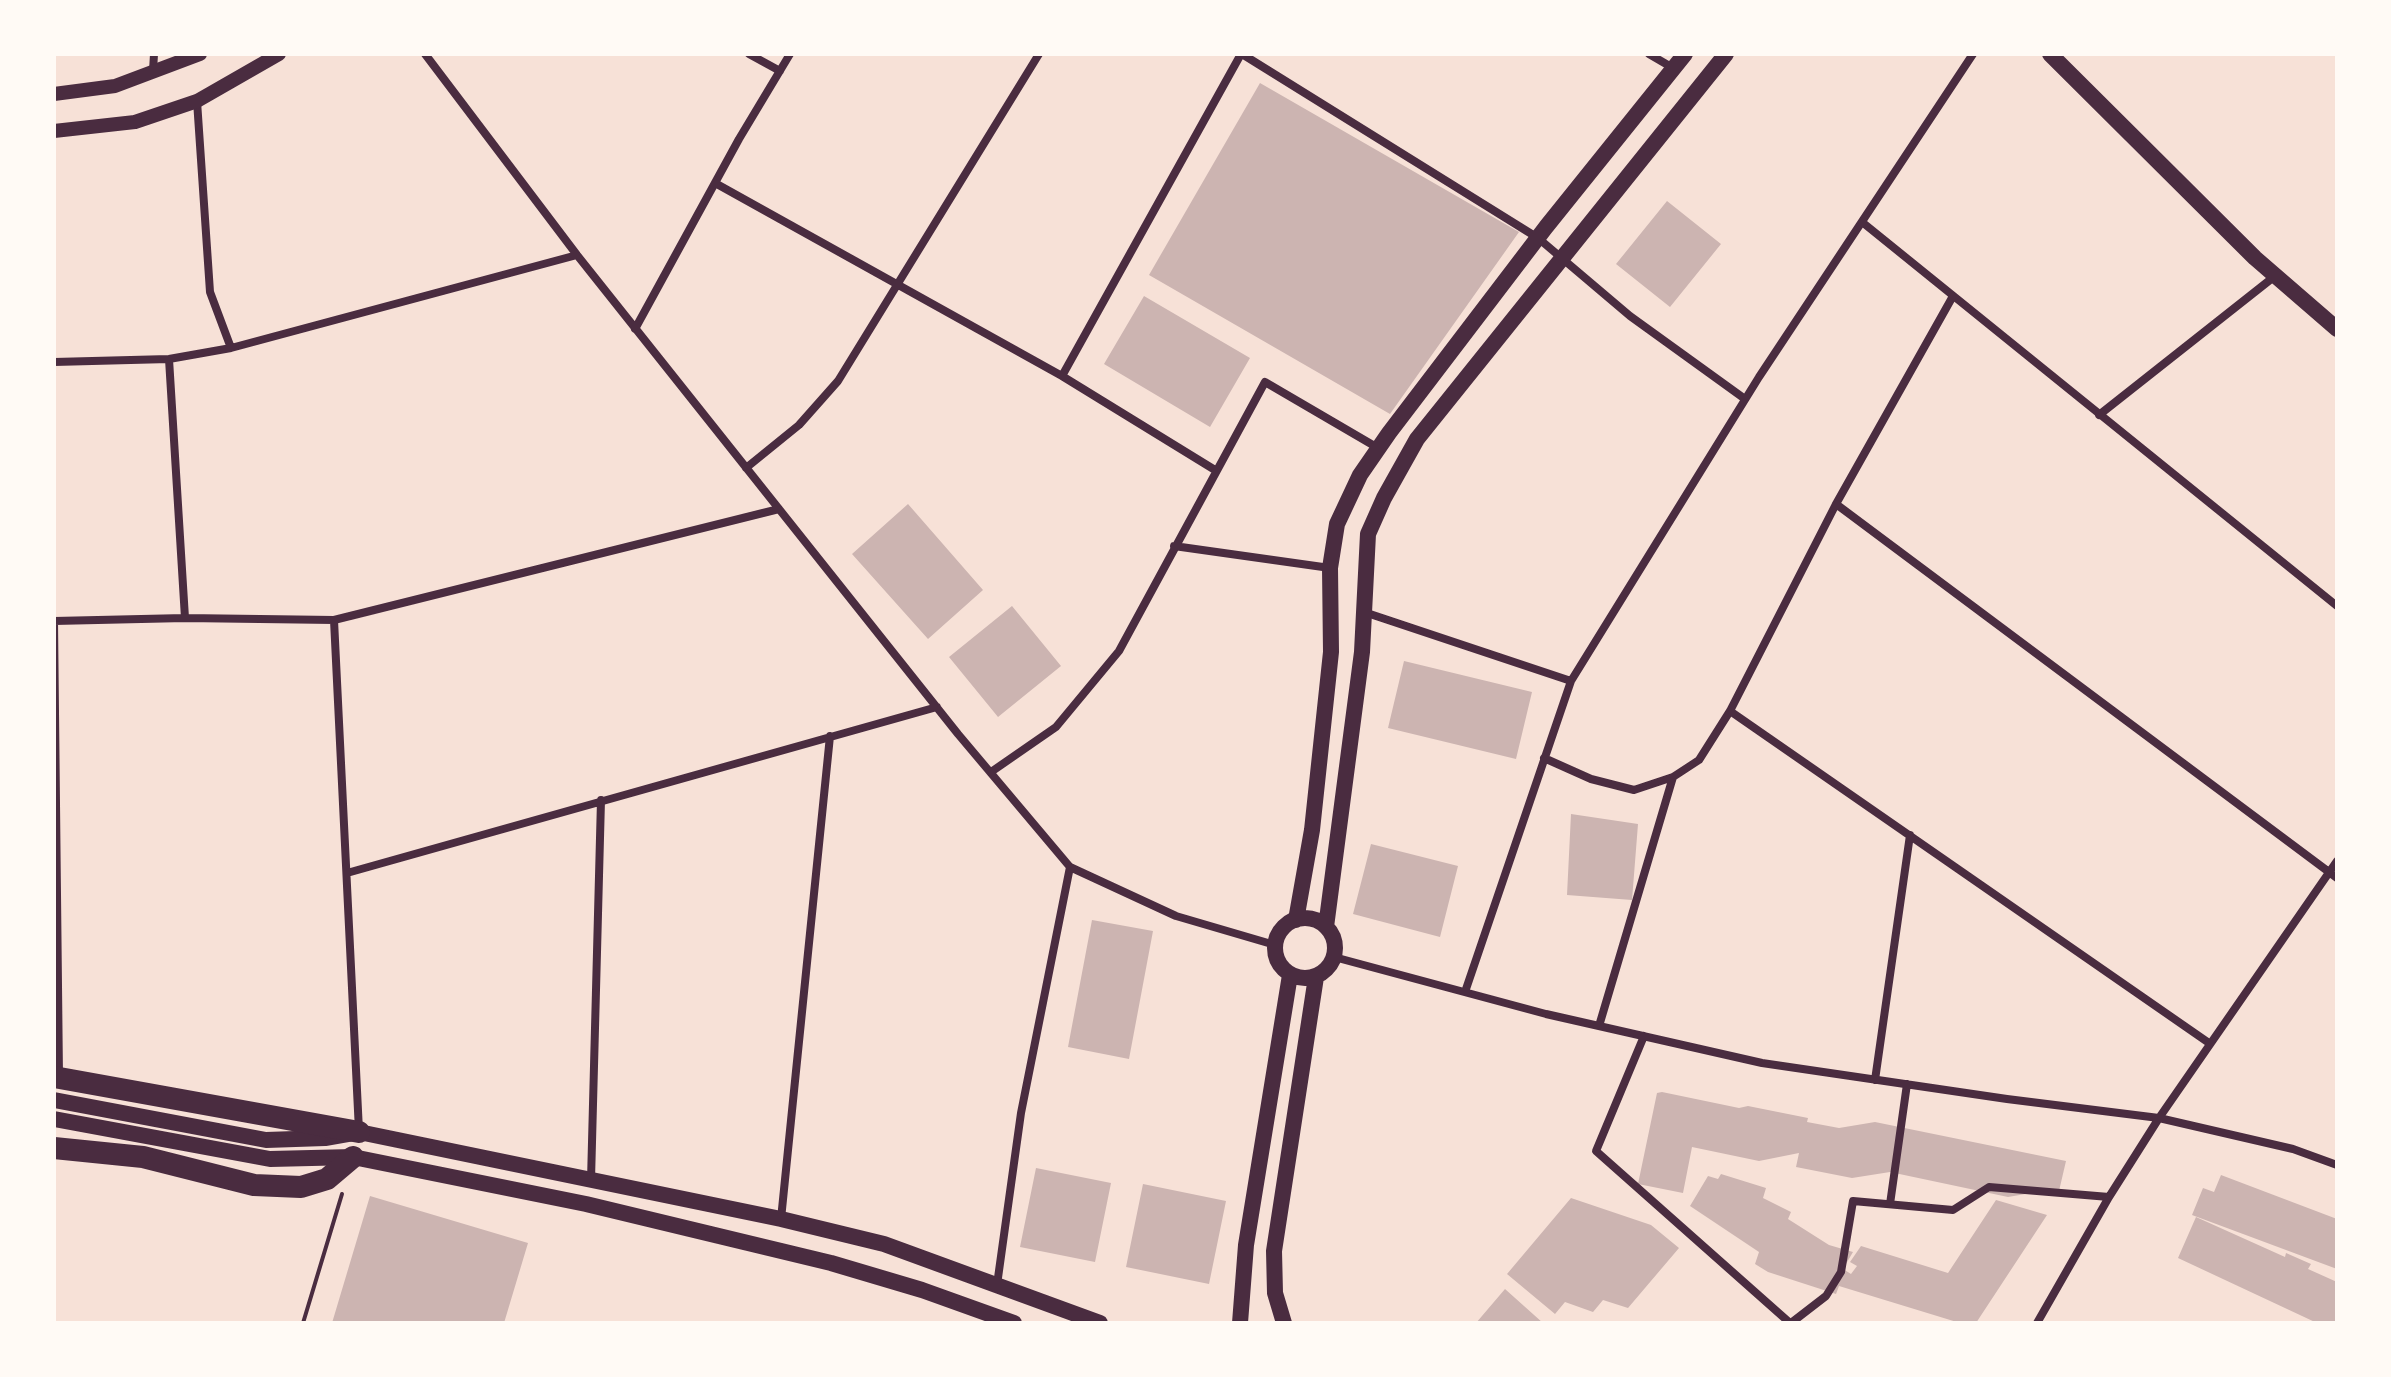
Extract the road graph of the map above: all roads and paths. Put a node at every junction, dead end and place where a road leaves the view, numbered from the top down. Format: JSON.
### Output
{"nodes":[{"id":1,"x":154,"y":54,"type":"edge"},
{"id":2,"x":200,"y":54,"type":"edge"},
{"id":3,"x":279,"y":54,"type":"edge"},
{"id":4,"x":425,"y":54,"type":"edge"},
{"id":5,"x":749,"y":54,"type":"edge"},
{"id":6,"x":790,"y":54,"type":"edge"},
{"id":7,"x":1039,"y":54,"type":"edge"},
{"id":8,"x":1242,"y":54,"type":"edge"},
{"id":9,"x":1649,"y":54,"type":"edge"},
{"id":10,"x":1685,"y":54,"type":"edge"},
{"id":11,"x":1726,"y":54,"type":"edge"},
{"id":12,"x":1973,"y":54,"type":"edge"},
{"id":13,"x":2050,"y":54,"type":"edge"},
{"id":14,"x":1673,"y":69,"type":"junction"},
{"id":15,"x":153,"y":71,"type":"junction"},
{"id":16,"x":780,"y":71,"type":"junction"},
{"id":17,"x":54,"y":94,"type":"edge"},
{"id":18,"x":197,"y":101,"type":"junction"},
{"id":19,"x":54,"y":131,"type":"edge"},
{"id":20,"x":715,"y":183,"type":"junction"},
{"id":21,"x":1862,"y":222,"type":"junction"},
{"id":22,"x":1538,"y":238,"type":"junction"},
{"id":23,"x":577,"y":255,"type":"junction"},
{"id":24,"x":1560,"y":257,"type":"junction"},
{"id":25,"x":2276,"y":276,"type":"junction"},
{"id":26,"x":896,"y":284,"type":"junction"},
{"id":27,"x":1953,"y":296,"type":"junction"},
{"id":28,"x":635,"y":329,"type":"junction"},
{"id":29,"x":2337,"y":329,"type":"edge"},
{"id":30,"x":231,"y":348,"type":"junction"},
{"id":31,"x":169,"y":359,"type":"junction"},
{"id":32,"x":54,"y":362,"type":"edge"},
{"id":33,"x":1062,"y":376,"type":"junction"},
{"id":34,"x":1745,"y":399,"type":"junction"},
{"id":35,"x":2099,"y":415,"type":"junction"},
{"id":36,"x":1378,"y":448,"type":"junction"},
{"id":37,"x":746,"y":468,"type":"junction"},
{"id":38,"x":1215,"y":470,"type":"junction"},
{"id":39,"x":1836,"y":504,"type":"junction"},
{"id":40,"x":779,"y":509,"type":"junction"},
{"id":41,"x":1174,"y":546,"type":"junction"},
{"id":42,"x":1330,"y":568,"type":"junction"},
{"id":43,"x":2337,"y":606,"type":"edge"},
{"id":44,"x":1363,"y":612,"type":"junction"},
{"id":45,"x":185,"y":618,"type":"junction"},
{"id":46,"x":334,"y":620,"type":"junction"},
{"id":47,"x":54,"y":621,"type":"edge"},
{"id":48,"x":1571,"y":681,"type":"junction"},
{"id":49,"x":937,"y":707,"type":"junction"},
{"id":50,"x":1730,"y":711,"type":"junction"},
{"id":51,"x":830,"y":736,"type":"junction"},
{"id":52,"x":1544,"y":758,"type":"junction"},
{"id":53,"x":991,"y":772,"type":"junction"},
{"id":54,"x":1673,"y":777,"type":"junction"},
{"id":55,"x":601,"y":800,"type":"junction"},
{"id":56,"x":1910,"y":835,"type":"junction"},
{"id":57,"x":2337,"y":861,"type":"edge"},
{"id":58,"x":1070,"y":867,"type":"junction"},
{"id":59,"x":347,"y":873,"type":"junction"},
{"id":60,"x":2328,"y":873,"type":"junction"},
{"id":61,"x":2337,"y":878,"type":"edge"},
{"id":62,"x":1296,"y":920,"type":"junction"},
{"id":63,"x":1326,"y":927,"type":"junction"},
{"id":64,"x":1275,"y":945,"type":"junction"},
{"id":65,"x":1334,"y":957,"type":"junction"},
{"id":66,"x":1290,"y":975,"type":"junction"},
{"id":67,"x":1316,"y":977,"type":"junction"},
{"id":68,"x":1465,"y":992,"type":"junction"},
{"id":69,"x":1599,"y":1026,"type":"junction"},
{"id":70,"x":1644,"y":1036,"type":"junction"},
{"id":71,"x":2209,"y":1043,"type":"junction"},
{"id":72,"x":56,"y":1077,"type":"edge"},
{"id":73,"x":1875,"y":1080,"type":"junction"},
{"id":74,"x":1907,"y":1084,"type":"junction"},
{"id":75,"x":54,"y":1100,"type":"edge"},
{"id":76,"x":2159,"y":1118,"type":"junction"},
{"id":77,"x":54,"y":1119,"type":"edge"},
{"id":78,"x":359,"y":1132,"type":"junction"},
{"id":79,"x":54,"y":1148,"type":"edge"},
{"id":80,"x":353,"y":1157,"type":"junction"},
{"id":81,"x":2337,"y":1165,"type":"edge"},
{"id":82,"x":591,"y":1180,"type":"junction"},
{"id":83,"x":2109,"y":1197,"type":"junction"},
{"id":84,"x":1890,"y":1204,"type":"junction"},
{"id":85,"x":781,"y":1219,"type":"junction"},
{"id":86,"x":997,"y":1285,"type":"junction"},
{"id":87,"x":303,"y":1323,"type":"edge"},
{"id":88,"x":1014,"y":1323,"type":"edge"},
{"id":89,"x":1100,"y":1323,"type":"edge"},
{"id":90,"x":1240,"y":1323,"type":"edge"},
{"id":91,"x":1284,"y":1323,"type":"edge"},
{"id":92,"x":1791,"y":1323,"type":"edge"},
{"id":93,"x":2037,"y":1323,"type":"edge"}],
"edges":[{"from":1,"to":15,"type":"street"},
{"from":2,"to":15,"type":"street"},
{"from":3,"to":18,"type":"street"},
{"from":4,"to":23,"type":"street"},
{"from":5,"to":16,"type":"street"},
{"from":6,"to":16,"type":"street"},
{"from":7,"to":26,"type":"street"},
{"from":8,"to":22,"type":"street"},
{"from":8,"to":33,"type":"street"},
{"from":9,"to":14,"type":"street"},
{"from":10,"to":14,"type":"main road"},
{"from":11,"to":24,"type":"main road"},
{"from":12,"to":21,"type":"street"},
{"from":13,"to":25,"type":"main road"},
{"from":14,"to":22,"type":"main road"},
{"from":15,"to":17,"type":"street"},
{"from":16,"to":20,"type":"street"},
{"from":18,"to":19,"type":"street"},
{"from":18,"to":30,"type":"street"},
{"from":20,"to":26,"type":"street"},
{"from":20,"to":28,"type":"street"},
{"from":21,"to":27,"type":"street"},
{"from":21,"to":34,"type":"street"},
{"from":22,"to":24,"type":"street"},
{"from":22,"to":36,"type":"main road"},
{"from":23,"to":28,"type":"street"},
{"from":23,"to":30,"type":"street"},
{"from":24,"to":34,"type":"street"},
{"from":24,"to":44,"type":"main road"},
{"from":25,"to":29,"type":"main road"},
{"from":25,"to":35,"type":"street"},
{"from":26,"to":33,"type":"street"},
{"from":26,"to":37,"type":"street"},
{"from":27,"to":35,"type":"street"},
{"from":27,"to":39,"type":"street"},
{"from":28,"to":37,"type":"street"},
{"from":30,"to":31,"type":"street"},
{"from":31,"to":32,"type":"street"},
{"from":31,"to":45,"type":"street"},
{"from":33,"to":38,"type":"street"},
{"from":34,"to":48,"type":"street"},
{"from":35,"to":43,"type":"street"},
{"from":36,"to":38,"type":"street"},
{"from":36,"to":42,"type":"main road"},
{"from":37,"to":40,"type":"street"},
{"from":38,"to":41,"type":"street"},
{"from":39,"to":50,"type":"street"},
{"from":39,"to":60,"type":"street"},
{"from":40,"to":46,"type":"street"},
{"from":40,"to":49,"type":"street"},
{"from":41,"to":42,"type":"street"},
{"from":41,"to":53,"type":"street"},
{"from":42,"to":62,"type":"main road"},
{"from":44,"to":48,"type":"street"},
{"from":44,"to":63,"type":"main road"},
{"from":45,"to":46,"type":"street"},
{"from":45,"to":47,"type":"street"},
{"from":46,"to":59,"type":"street"},
{"from":47,"to":72,"type":"street"},
{"from":48,"to":52,"type":"street"},
{"from":49,"to":51,"type":"street"},
{"from":49,"to":53,"type":"street"},
{"from":50,"to":54,"type":"street"},
{"from":50,"to":56,"type":"street"},
{"from":51,"to":55,"type":"street"},
{"from":51,"to":85,"type":"street"},
{"from":52,"to":54,"type":"street"},
{"from":52,"to":68,"type":"street"},
{"from":53,"to":58,"type":"street"},
{"from":54,"to":69,"type":"street"},
{"from":55,"to":59,"type":"street"},
{"from":55,"to":82,"type":"street"},
{"from":56,"to":71,"type":"street"},
{"from":56,"to":73,"type":"street"},
{"from":57,"to":60,"type":"street"},
{"from":58,"to":64,"type":"street"},
{"from":58,"to":86,"type":"street"},
{"from":59,"to":78,"type":"street"},
{"from":60,"to":61,"type":"street"},
{"from":60,"to":71,"type":"street"},
{"from":62,"to":63,"type":"main road"},
{"from":62,"to":64,"type":"main road"},
{"from":63,"to":65,"type":"main road"},
{"from":64,"to":66,"type":"main road"},
{"from":65,"to":67,"type":"main road"},
{"from":65,"to":68,"type":"street"},
{"from":66,"to":67,"type":"main road"},
{"from":66,"to":90,"type":"main road"},
{"from":67,"to":91,"type":"main road"},
{"from":68,"to":69,"type":"street"},
{"from":69,"to":70,"type":"street"},
{"from":70,"to":73,"type":"street"},
{"from":70,"to":92,"type":"street"},
{"from":71,"to":76,"type":"street"},
{"from":72,"to":78,"type":"highway"},
{"from":73,"to":74,"type":"street"},
{"from":74,"to":76,"type":"street"},
{"from":74,"to":84,"type":"street"},
{"from":75,"to":78,"type":"main road"},
{"from":76,"to":81,"type":"street"},
{"from":76,"to":83,"type":"street"},
{"from":77,"to":80,"type":"main road"},
{"from":78,"to":82,"type":"main road"},
{"from":79,"to":80,"type":"highway"},
{"from":80,"to":87,"type":"path"},
{"from":80,"to":88,"type":"main road"},
{"from":82,"to":85,"type":"main road"},
{"from":83,"to":84,"type":"street"},
{"from":83,"to":93,"type":"street"},
{"from":84,"to":92,"type":"street"},
{"from":85,"to":86,"type":"main road"},
{"from":86,"to":89,"type":"main road"}]}
